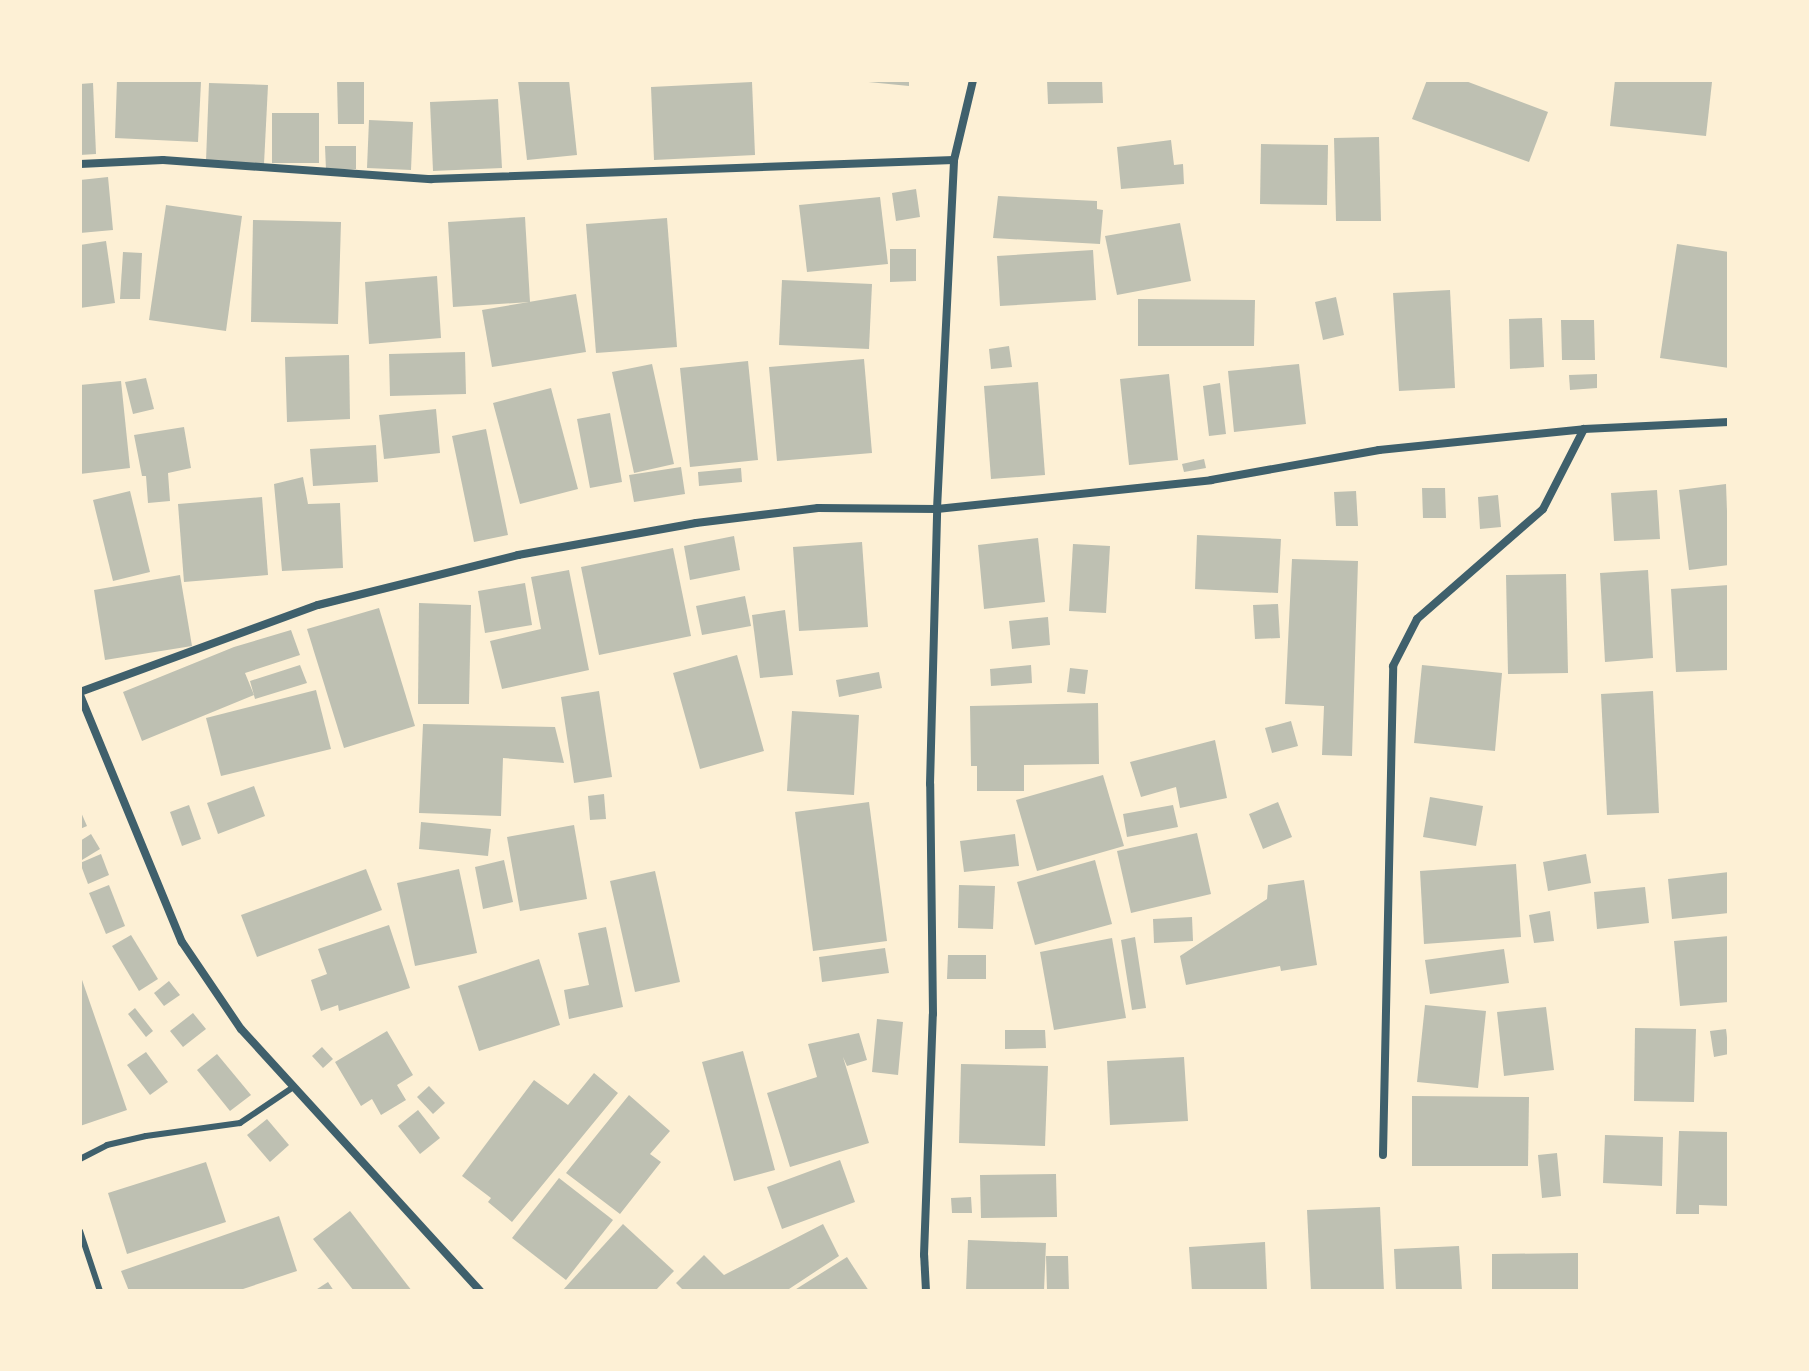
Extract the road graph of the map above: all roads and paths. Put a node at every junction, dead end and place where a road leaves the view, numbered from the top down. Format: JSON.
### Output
{"nodes":[{"id":1,"x":973,"y":80,"type":"edge"},
{"id":2,"x":954,"y":160,"type":"junction"},
{"id":3,"x":80,"y":164,"type":"edge"},
{"id":4,"x":1729,"y":422,"type":"edge"},
{"id":5,"x":1584,"y":429,"type":"junction"},
{"id":6,"x":937,"y":509,"type":"junction"},
{"id":7,"x":80,"y":693,"type":"edge"},
{"id":8,"x":292,"y":1088,"type":"junction"},
{"id":9,"x":1383,"y":1155,"type":"dead end"},
{"id":10,"x":80,"y":1159,"type":"edge"},
{"id":11,"x":80,"y":1231,"type":"edge"},
{"id":12,"x":100,"y":1291,"type":"edge"},
{"id":13,"x":480,"y":1291,"type":"edge"},
{"id":14,"x":926,"y":1291,"type":"edge"}],
"edges":[{"from":1,"to":2,"type":"street"},
{"from":2,"to":3,"type":"street"},
{"from":2,"to":6,"type":"street"},
{"from":4,"to":5,"type":"street"},
{"from":5,"to":6,"type":"street"},
{"from":5,"to":9,"type":"street"},
{"from":6,"to":7,"type":"street"},
{"from":6,"to":14,"type":"street"},
{"from":7,"to":8,"type":"street"},
{"from":8,"to":10,"type":"lane"},
{"from":8,"to":13,"type":"street"},
{"from":11,"to":12,"type":"lane"}]}
